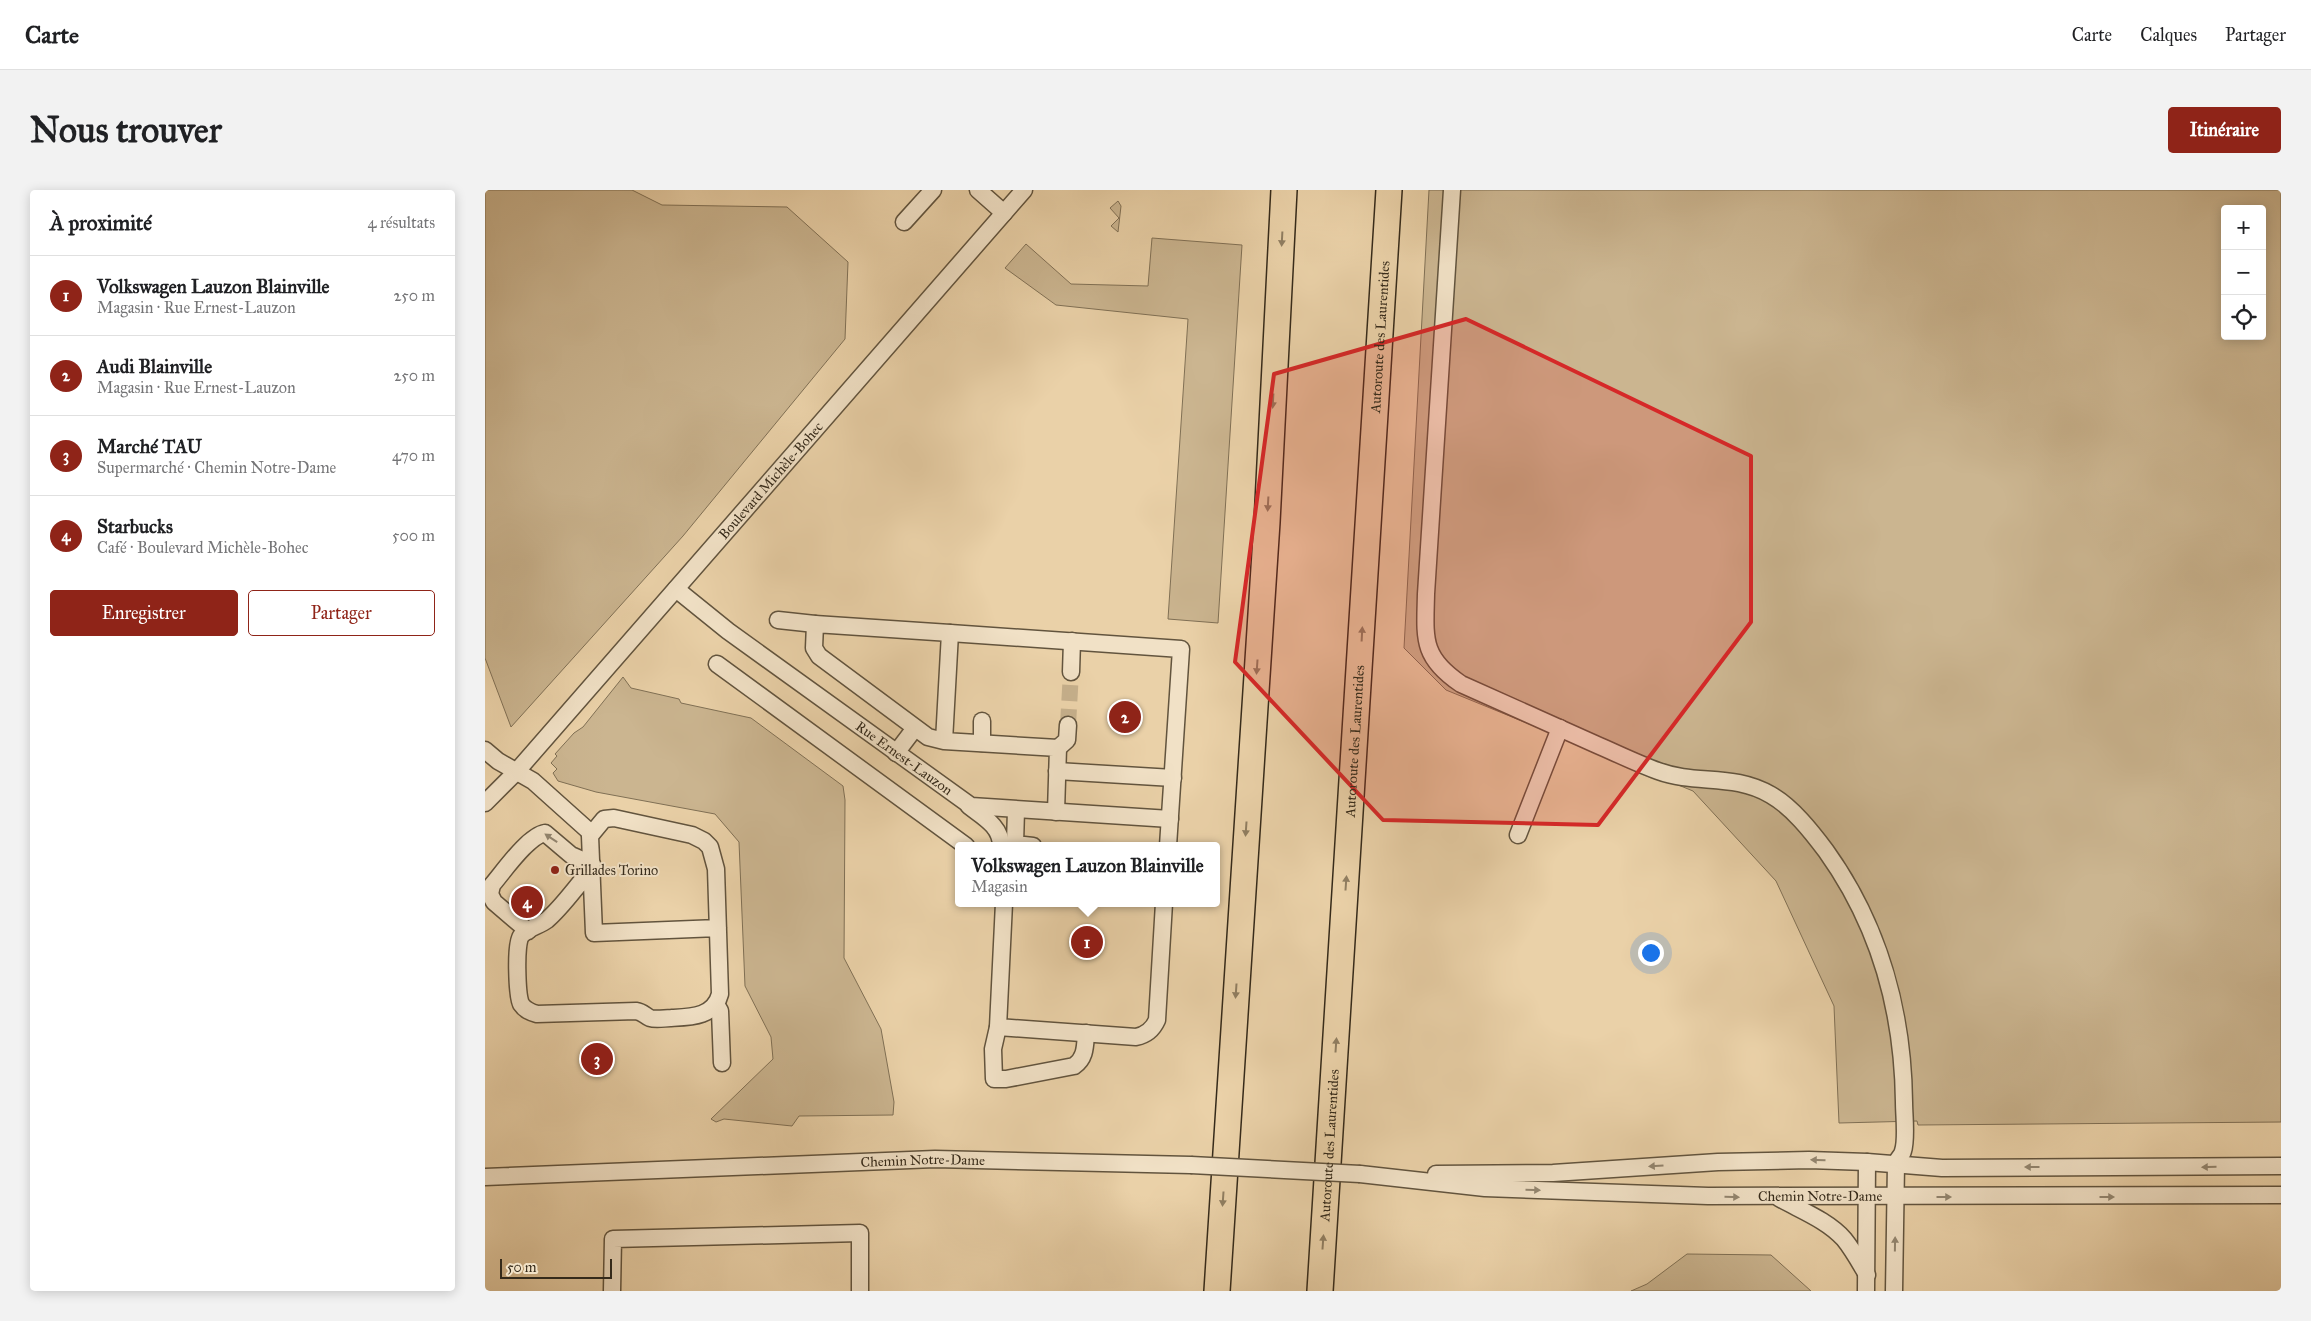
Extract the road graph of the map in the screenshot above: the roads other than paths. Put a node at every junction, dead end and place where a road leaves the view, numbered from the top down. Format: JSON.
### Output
{"nodes":[{"id":1,"x":933,"y":190,"type":"edge"},
{"id":2,"x":977,"y":190,"type":"edge"},
{"id":3,"x":1024,"y":190,"type":"edge"},
{"id":4,"x":1284,"y":190,"type":"edge"},
{"id":5,"x":1389,"y":190,"type":"edge"},
{"id":6,"x":1452,"y":190,"type":"edge"},
{"id":7,"x":1004,"y":213,"type":"junction"},
{"id":8,"x":904,"y":222,"type":"dead end"},
{"id":9,"x":676,"y":590,"type":"junction"},
{"id":10,"x":778,"y":620,"type":"dead end"},
{"id":11,"x":815,"y":624,"type":"junction"},
{"id":12,"x":1072,"y":641,"type":"junction"},
{"id":13,"x":954,"y":643,"type":"junction"},
{"id":14,"x":717,"y":664,"type":"dead end"},
{"id":15,"x":1071,"y":672,"type":"tunnel mouth"},
{"id":16,"x":982,"y":721,"type":"dead end"},
{"id":17,"x":1067,"y":725,"type":"tunnel mouth"},
{"id":18,"x":915,"y":728,"type":"junction"},
{"id":19,"x":1560,"y":728,"type":"junction"},
{"id":20,"x":944,"y":741,"type":"junction"},
{"id":21,"x":982,"y":743,"type":"junction"},
{"id":22,"x":1058,"y":748,"type":"junction"},
{"id":23,"x":485,"y":750,"type":"edge"},
{"id":24,"x":897,"y":753,"type":"junction"},
{"id":25,"x":517,"y":771,"type":"junction"},
{"id":26,"x":1057,"y":771,"type":"junction"},
{"id":27,"x":1173,"y":778,"type":"junction"},
{"id":28,"x":963,"y":802,"type":"junction"},
{"id":29,"x":485,"y":803,"type":"edge"},
{"id":30,"x":1016,"y":810,"type":"junction"},
{"id":31,"x":1056,"y":812,"type":"junction"},
{"id":32,"x":485,"y":814,"type":"edge"},
{"id":33,"x":1170,"y":819,"type":"junction"},
{"id":34,"x":591,"y":833,"type":"junction"},
{"id":35,"x":1519,"y":835,"type":"dead end"},
{"id":36,"x":961,"y":842,"type":"edge"},
{"id":37,"x":1007,"y":842,"type":"edge"},
{"id":38,"x":1011,"y":842,"type":"edge"},
{"id":39,"x":1168,"y":842,"type":"edge"},
{"id":40,"x":592,"y":869,"type":"junction"},
{"id":41,"x":1004,"y":907,"type":"edge"},
{"id":42,"x":1164,"y":907,"type":"edge"},
{"id":43,"x":717,"y":928,"type":"junction"},
{"id":44,"x":528,"y":931,"type":"junction"},
{"id":45,"x":716,"y":1004,"type":"junction"},
{"id":46,"x":998,"y":1027,"type":"junction"},
{"id":47,"x":1085,"y":1033,"type":"junction"},
{"id":48,"x":722,"y":1063,"type":"dead end"},
{"id":49,"x":1867,"y":1162,"type":"junction"},
{"id":50,"x":1896,"y":1164,"type":"junction"},
{"id":51,"x":2281,"y":1166,"type":"edge"},
{"id":52,"x":1360,"y":1174,"type":"junction"},
{"id":53,"x":485,"y":1177,"type":"edge"},
{"id":54,"x":2281,"y":1195,"type":"edge"},
{"id":55,"x":1895,"y":1196,"type":"junction"},
{"id":56,"x":1778,"y":1197,"type":"junction"},
{"id":57,"x":1867,"y":1197,"type":"junction"},
{"id":58,"x":1867,"y":1283,"type":"edge"},
{"id":59,"x":611,"y":1291,"type":"edge"},
{"id":60,"x":860,"y":1291,"type":"edge"},
{"id":61,"x":1217,"y":1291,"type":"edge"},
{"id":62,"x":1320,"y":1291,"type":"edge"},
{"id":63,"x":1894,"y":1291,"type":"edge"}],
"edges":[{"from":1,"to":8,"type":"street"},
{"from":2,"to":7,"type":"street"},
{"from":3,"to":7,"type":"street","name":"Boulevard Michèle-Bohec"},
{"from":4,"to":61,"type":"highway","one_way":true},
{"from":62,"to":5,"type":"highway","name":"Autoroute des Laurentides","one_way":true},
{"from":6,"to":19,"type":"street"},
{"from":7,"to":9,"type":"street","name":"Boulevard Michèle-Bohec"},
{"from":9,"to":24,"type":"street","name":"Rue Ernest-Lauzon"},
{"from":9,"to":25,"type":"street","name":"Boulevard Michèle-Bohec"},
{"from":10,"to":11,"type":"street"},
{"from":11,"to":13,"type":"street"},
{"from":11,"to":18,"type":"street"},
{"from":12,"to":13,"type":"street"},
{"from":12,"to":15,"type":"street"},
{"from":12,"to":27,"type":"street"},
{"from":13,"to":20,"type":"street"},
{"from":14,"to":36,"type":"street"},
{"from":16,"to":21,"type":"street"},
{"from":17,"to":22,"type":"street"},
{"from":18,"to":20,"type":"street"},
{"from":18,"to":24,"type":"street"},
{"from":19,"to":35,"type":"street"},
{"from":19,"to":50,"type":"street"},
{"from":20,"to":21,"type":"street"},
{"from":21,"to":22,"type":"street"},
{"from":22,"to":26,"type":"street"},
{"from":23,"to":25,"type":"street"},
{"from":24,"to":28,"type":"street","name":"Rue Ernest-Lauzon"},
{"from":25,"to":29,"type":"street","name":"Boulevard Michèle-Bohec"},
{"from":25,"to":32,"type":"street","name":"Boulevard Michèle-Bohec"},
{"from":25,"to":34,"type":"street"},
{"from":26,"to":27,"type":"street"},
{"from":26,"to":31,"type":"street"},
{"from":27,"to":33,"type":"street"},
{"from":28,"to":30,"type":"street","name":"Rue Ernest-Lauzon"},
{"from":28,"to":37,"type":"street"},
{"from":30,"to":31,"type":"street","name":"Rue Ernest-Lauzon"},
{"from":30,"to":38,"type":"street"},
{"from":31,"to":33,"type":"street","name":"Rue Ernest-Lauzon"},
{"from":33,"to":39,"type":"street"},
{"from":34,"to":40,"type":"street"},
{"from":34,"to":43,"type":"street"},
{"from":40,"to":43,"type":"street"},
{"from":40,"to":44,"type":"street"},
{"from":40,"to":44,"type":"street","one_way":true},
{"from":41,"to":46,"type":"street"},
{"from":42,"to":47,"type":"street"},
{"from":43,"to":45,"type":"street"},
{"from":44,"to":45,"type":"street"},
{"from":45,"to":48,"type":"street"},
{"from":46,"to":47,"type":"street"},
{"from":46,"to":47,"type":"street"},
{"from":49,"to":50,"type":"street","name":"Chemin Notre-Dame"},
{"from":49,"to":52,"type":"street","name":"Chemin Notre-Dame","one_way":true},
{"from":49,"to":57,"type":"street"},
{"from":51,"to":50,"type":"street","name":"Chemin Notre-Dame","one_way":true},
{"from":50,"to":55,"type":"street"},
{"from":52,"to":53,"type":"street","name":"Chemin Notre-Dame","bridge":true},
{"from":52,"to":56,"type":"street","name":"Chemin Notre-Dame","one_way":true},
{"from":55,"to":54,"type":"street","name":"Chemin Notre-Dame","one_way":true},
{"from":55,"to":57,"type":"street","name":"Chemin Notre-Dame"},
{"from":63,"to":55,"type":"street","one_way":true},
{"from":56,"to":57,"type":"street","name":"Chemin Notre-Dame"},
{"from":56,"to":58,"type":"street"},
{"from":57,"to":58,"type":"street"},
{"from":59,"to":60,"type":"street"}]}
